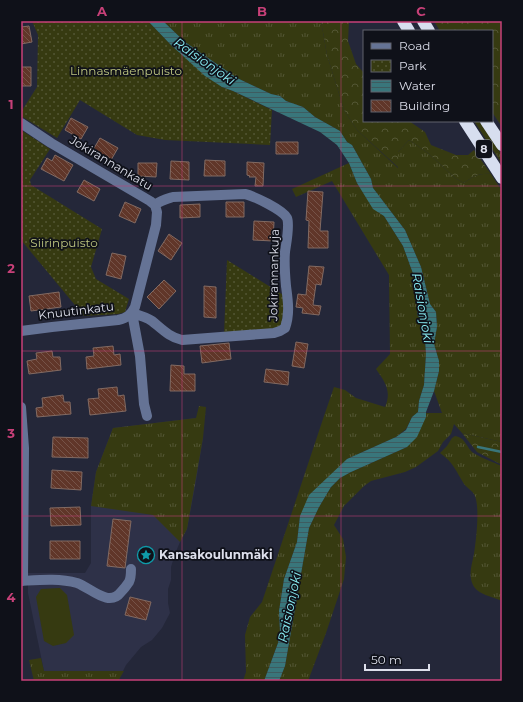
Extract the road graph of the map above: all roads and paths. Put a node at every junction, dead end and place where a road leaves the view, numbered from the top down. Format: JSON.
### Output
{"nodes":[{"id":1,"x":403,"y":21,"type":"edge"},
{"id":2,"x":423,"y":21,"type":"edge"},
{"id":3,"x":408,"y":30,"type":"edge"},
{"id":4,"x":428,"y":30,"type":"edge"},
{"id":5,"x":466,"y":122,"type":"edge"},
{"id":6,"x":487,"y":122,"type":"edge"},
{"id":7,"x":21,"y":124,"type":"edge"},
{"id":8,"x":502,"y":145,"type":"edge"},
{"id":9,"x":502,"y":178,"type":"edge"},
{"id":10,"x":155,"y":205,"type":"junction"},
{"id":11,"x":132,"y":313,"type":"junction"},
{"id":12,"x":21,"y":331,"type":"edge"},
{"id":13,"x":21,"y":407,"type":"edge"},
{"id":14,"x":147,"y":416,"type":"dead end"},
{"id":15,"x":131,"y":570,"type":"dead end"},
{"id":16,"x":22,"y":581,"type":"edge"}],
"edges":[{"from":1,"to":3,"type":"highway"},
{"from":2,"to":4,"type":"highway"},
{"from":5,"to":9,"type":"highway","number":"8"},
{"from":6,"to":8,"type":"highway","number":"8"},
{"from":7,"to":10,"type":"street","name":"Jokirannankatu"},
{"from":10,"to":11,"type":"street","name":"Jokirannankatu"},
{"from":10,"to":11,"type":"street","name":"Jokirannankuja"},
{"from":11,"to":12,"type":"street","name":"Knuutinkatu"},
{"from":11,"to":14,"type":"street"},
{"from":13,"to":16,"type":"street"},
{"from":15,"to":16,"type":"street"}]}
